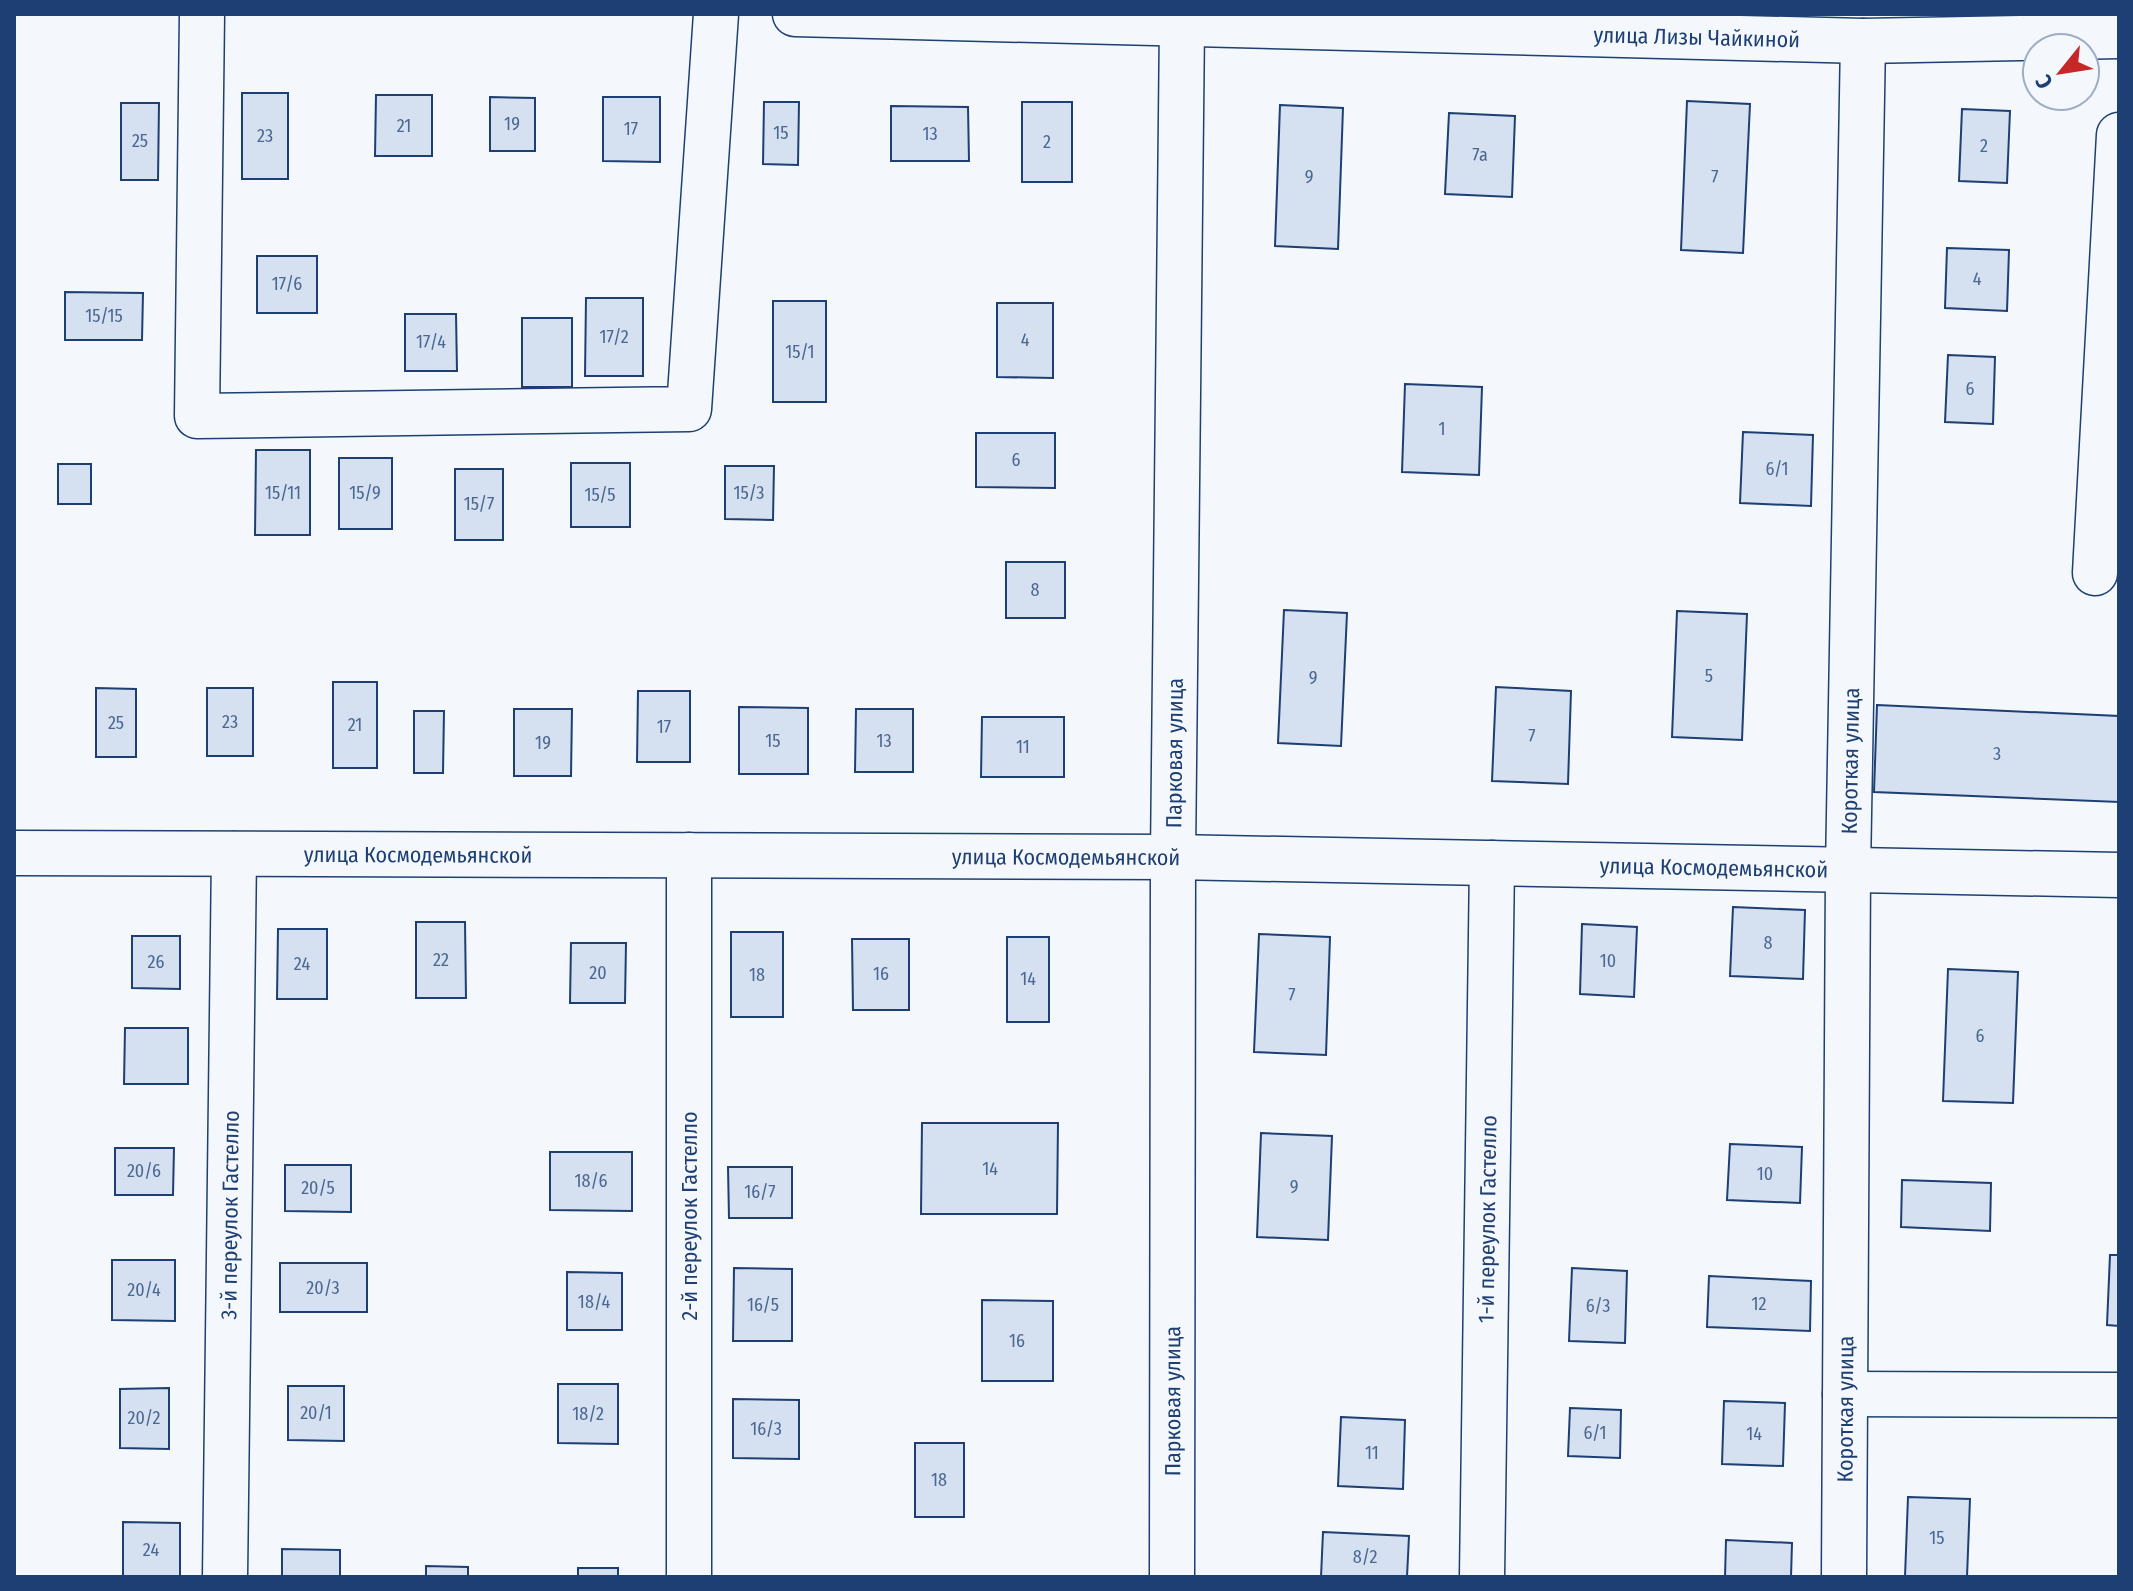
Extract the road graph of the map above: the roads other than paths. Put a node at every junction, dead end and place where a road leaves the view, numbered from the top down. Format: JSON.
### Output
{"nodes":[{"id":1,"x":202,"y":14,"type":"edge"},
{"id":2,"x":716,"y":14,"type":"edge"},
{"id":3,"x":795,"y":14,"type":"edge"},
{"id":4,"x":1182,"y":24,"type":"junction"},
{"id":5,"x":2119,"y":36,"type":"edge"},
{"id":6,"x":1863,"y":41,"type":"junction"},
{"id":7,"x":2119,"y":135,"type":"edge"},
{"id":8,"x":2095,"y":573,"type":"dead end"},
{"id":9,"x":14,"y":853,"type":"edge"},
{"id":10,"x":234,"y":854,"type":"junction"},
{"id":11,"x":689,"y":855,"type":"junction"},
{"id":12,"x":1173,"y":857,"type":"junction"},
{"id":13,"x":1492,"y":863,"type":"junction"},
{"id":14,"x":1848,"y":870,"type":"junction"},
{"id":15,"x":2119,"y":875,"type":"edge"},
{"id":16,"x":1845,"y":1394,"type":"junction"},
{"id":17,"x":2119,"y":1395,"type":"edge"},
{"id":18,"x":225,"y":1577,"type":"edge"},
{"id":19,"x":689,"y":1577,"type":"edge"},
{"id":20,"x":1172,"y":1577,"type":"edge"},
{"id":21,"x":1482,"y":1577,"type":"edge"},
{"id":22,"x":1844,"y":1577,"type":"edge"}],
"edges":[{"from":1,"to":2,"type":"street"},
{"from":3,"to":4,"type":"street","name":"улица Лизы Чайкиной"},
{"from":4,"to":6,"type":"street","name":"улица Лизы Чайкиной"},
{"from":4,"to":12,"type":"street","name":"Парковая улица"},
{"from":5,"to":6,"type":"street","name":"улица Лизы Чайкиной"},
{"from":6,"to":14,"type":"street","name":"Короткая улица"},
{"from":7,"to":8,"type":"street"},
{"from":9,"to":10,"type":"street","name":"улица Космодемьянской"},
{"from":10,"to":11,"type":"street","name":"улица Космодемьянской"},
{"from":10,"to":18,"type":"street","name":"3-й переулок Гастелло"},
{"from":11,"to":12,"type":"street","name":"улица Космодемьянской"},
{"from":11,"to":19,"type":"street","name":"2-й переулок Гастелло"},
{"from":12,"to":13,"type":"street","name":"улица Космодемьянской"},
{"from":12,"to":20,"type":"street","name":"Парковая улица"},
{"from":13,"to":14,"type":"street","name":"улица Космодемьянской"},
{"from":13,"to":21,"type":"street","name":"1-й переулок Гастелло"},
{"from":14,"to":15,"type":"street","name":"улица Космодемьянской"},
{"from":14,"to":16,"type":"street","name":"Короткая улица"},
{"from":16,"to":17,"type":"street"},
{"from":16,"to":22,"type":"street","name":"Короткая улица"}]}
